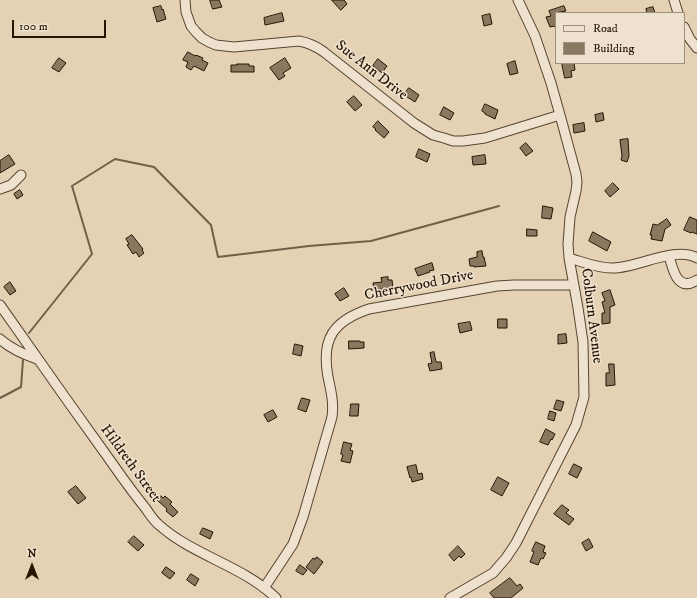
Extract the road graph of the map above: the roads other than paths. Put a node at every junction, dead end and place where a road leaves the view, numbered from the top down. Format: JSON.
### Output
{"nodes":[{"id":1,"x":185,"y":0,"type":"edge"},
{"id":2,"x":518,"y":0,"type":"edge"},
{"id":3,"x":674,"y":0,"type":"edge"},
{"id":4,"x":678,"y":12,"type":"edge"},
{"id":5,"x":685,"y":29,"type":"edge"},
{"id":6,"x":697,"y":48,"type":"edge"},
{"id":7,"x":560,"y":115,"type":"junction"},
{"id":8,"x":20,"y":174,"type":"dead end"},
{"id":9,"x":0,"y":189,"type":"edge"},
{"id":10,"x":669,"y":256,"type":"junction"},
{"id":11,"x":569,"y":258,"type":"junction"},
{"id":12,"x":697,"y":258,"type":"edge"},
{"id":13,"x":697,"y":280,"type":"edge"},
{"id":14,"x":574,"y":285,"type":"junction"},
{"id":15,"x":0,"y":304,"type":"edge"},
{"id":16,"x":0,"y":338,"type":"edge"},
{"id":17,"x":38,"y":359,"type":"junction"},
{"id":18,"x":264,"y":588,"type":"junction"},
{"id":19,"x":276,"y":598,"type":"edge"},
{"id":20,"x":450,"y":598,"type":"edge"}],
"edges":[{"from":1,"to":7,"type":"street","name":"Sue Ann Drive"},
{"from":2,"to":7,"type":"street","name":"Colburn Avenue"},
{"from":3,"to":4,"type":"street"},
{"from":5,"to":6,"type":"street"},
{"from":7,"to":11,"type":"street","name":"Colburn Avenue"},
{"from":8,"to":9,"type":"street"},
{"from":10,"to":11,"type":"street"},
{"from":10,"to":12,"type":"street"},
{"from":10,"to":13,"type":"street"},
{"from":11,"to":14,"type":"street","name":"Colburn Avenue"},
{"from":14,"to":18,"type":"street","name":"Cherrywood Drive"},
{"from":14,"to":20,"type":"street","name":"Colburn Avenue"},
{"from":15,"to":17,"type":"street","name":"Hildreth Street"},
{"from":16,"to":17,"type":"street"},
{"from":17,"to":18,"type":"street","name":"Hildreth Street"},
{"from":18,"to":19,"type":"street","name":"Hildreth Street"}]}
